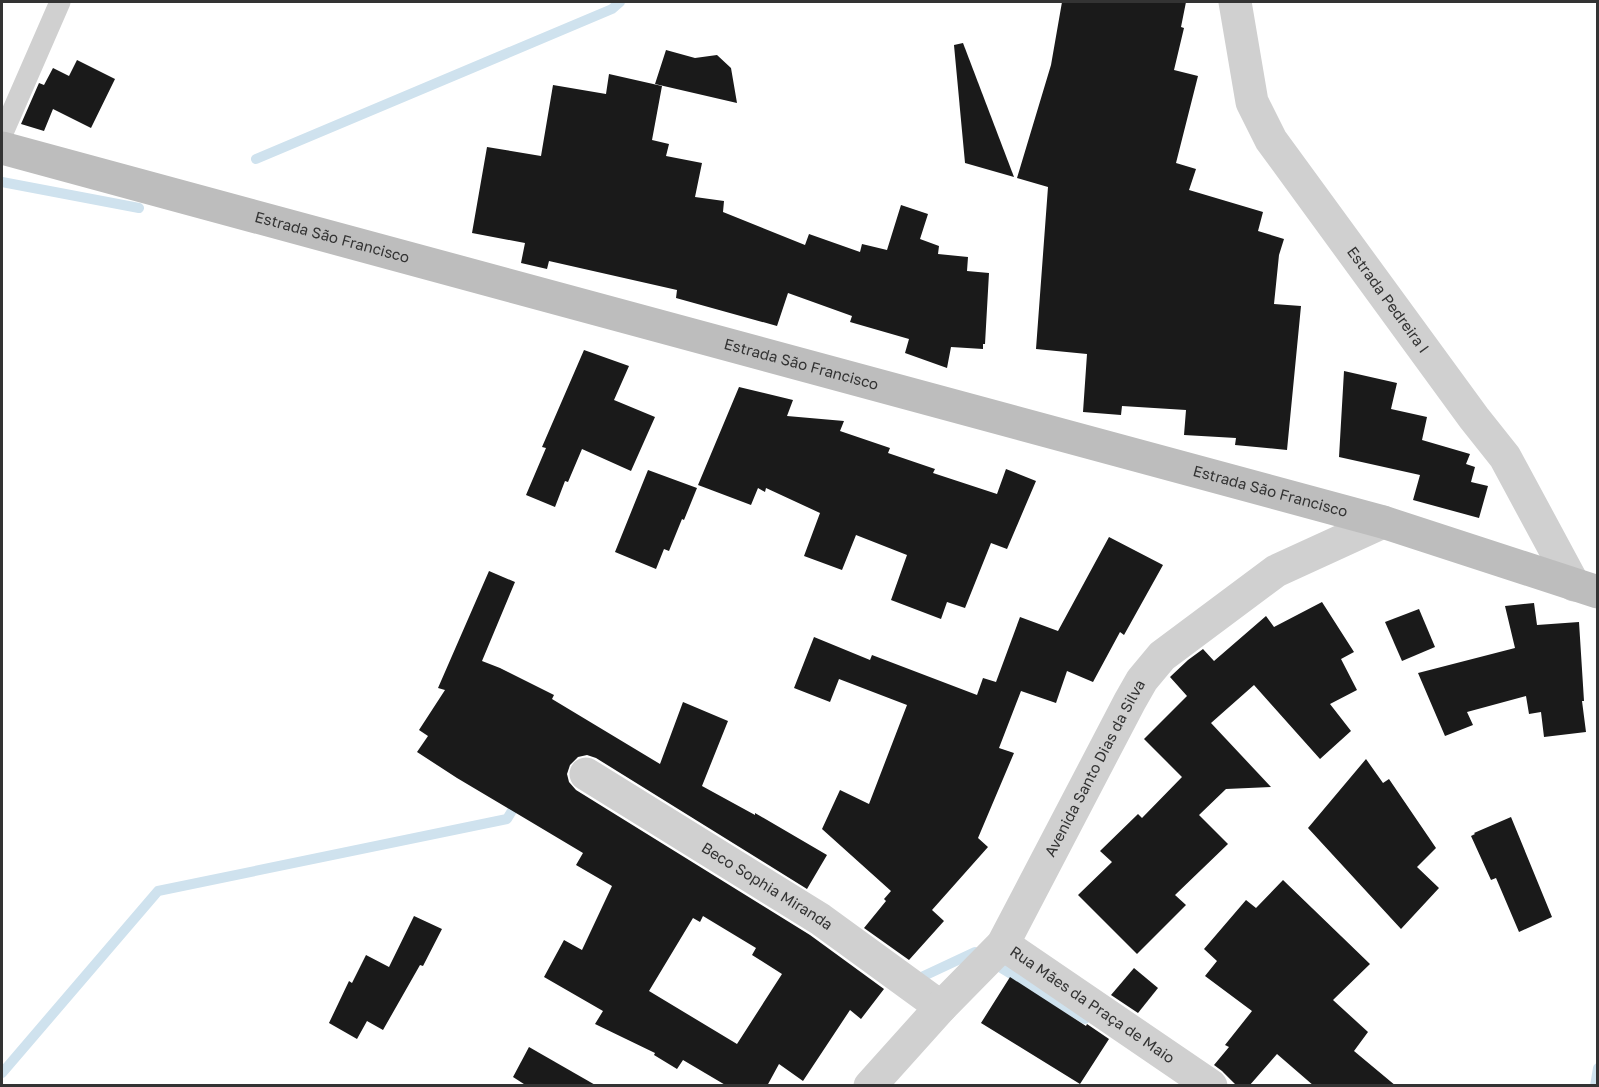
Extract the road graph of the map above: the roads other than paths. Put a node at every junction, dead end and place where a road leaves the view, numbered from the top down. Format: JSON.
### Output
{"nodes":[{"id":1,"x":60,"y":2,"type":"edge"},
{"id":2,"x":1235,"y":2,"type":"edge"},
{"id":3,"x":2,"y":135,"type":"edge"},
{"id":4,"x":2,"y":148,"type":"edge"},
{"id":5,"x":1383,"y":522,"type":"junction"},
{"id":6,"x":1586,"y":588,"type":"edge"},
{"id":7,"x":586,"y":774,"type":"dead end"},
{"id":8,"x":1003,"y":944,"type":"junction"},
{"id":9,"x":941,"y":1007,"type":"junction"},
{"id":10,"x":870,"y":1086,"type":"edge"},
{"id":11,"x":1210,"y":1086,"type":"edge"}],
"edges":[{"from":1,"to":3,"type":"lane"},
{"from":2,"to":6,"type":"street","name":"Estrada Pedreira I"},
{"from":4,"to":5,"type":"main road","name":"Estrada São Francisco"},
{"from":5,"to":6,"type":"main road","name":"Estrada São Francisco"},
{"from":5,"to":8,"type":"street","name":"Avenida Santo Dias da Silva"},
{"from":7,"to":9,"type":"street","name":"Beco Sophia Miranda"},
{"from":8,"to":9,"type":"street","name":"Avenida Santo Dias da Silva"},
{"from":8,"to":11,"type":"street","name":"Rua Mães da Praça de Maio"},
{"from":9,"to":10,"type":"street","name":"Avenida Santo Dias da Silva"}]}
